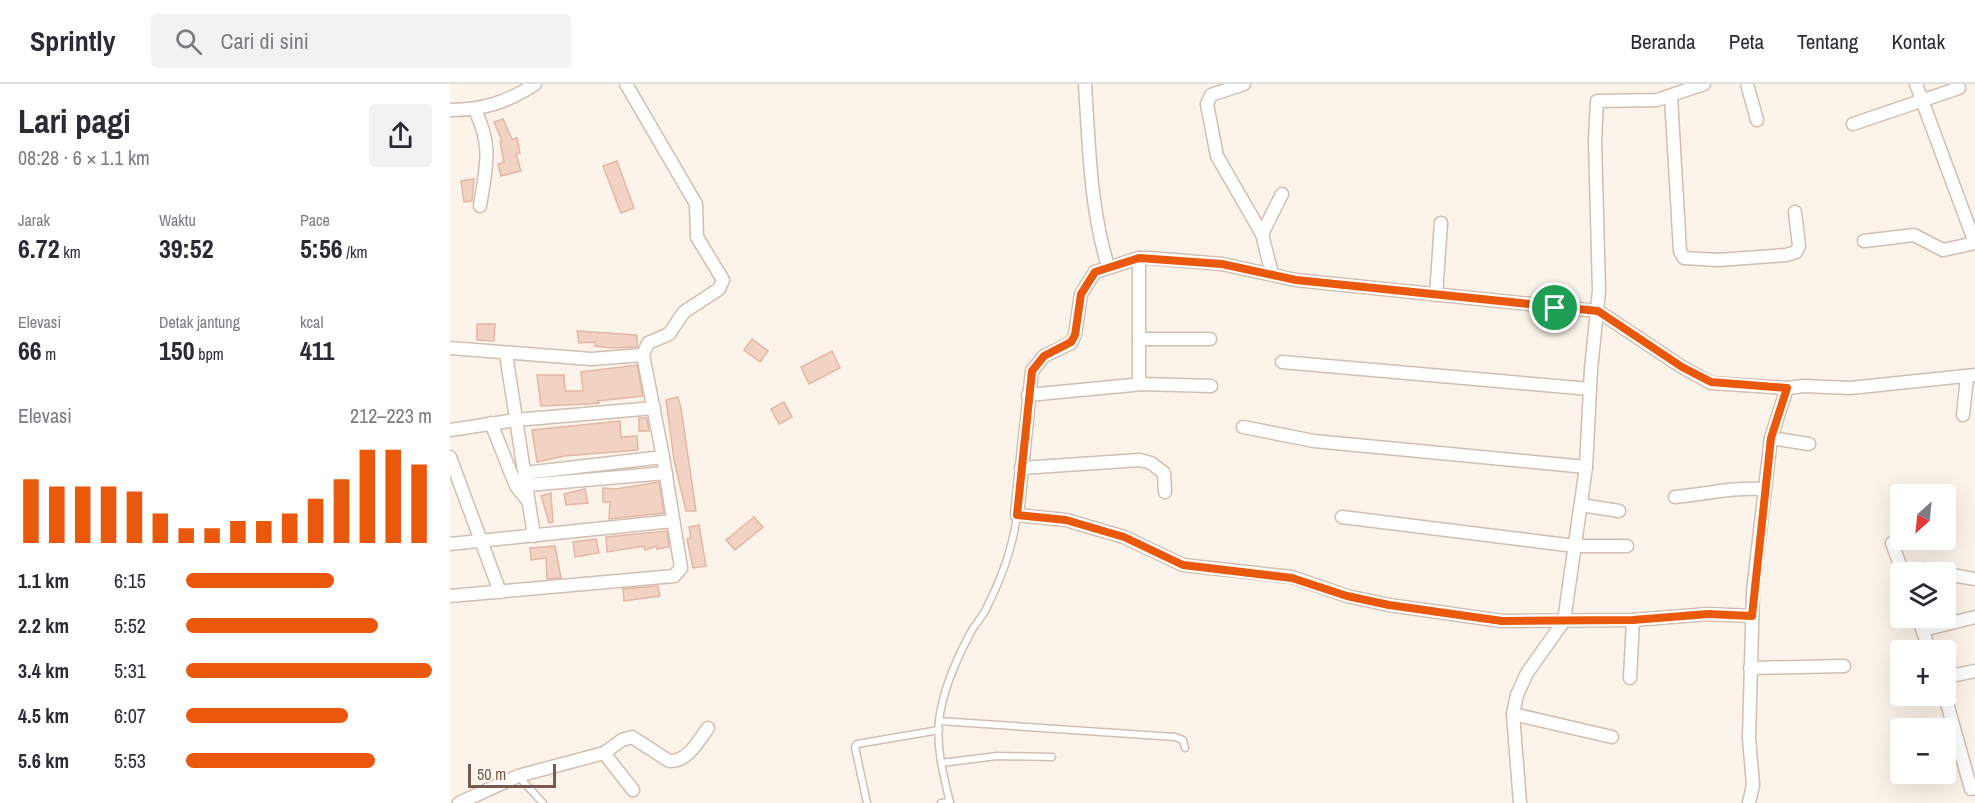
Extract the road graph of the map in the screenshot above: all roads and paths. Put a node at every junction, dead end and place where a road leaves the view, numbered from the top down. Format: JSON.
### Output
{"nodes":[{"id":1,"x":535,"y":84,"type":"edge"},
{"id":2,"x":626,"y":84,"type":"edge"},
{"id":3,"x":1085,"y":84,"type":"edge"},
{"id":4,"x":1244,"y":84,"type":"edge"},
{"id":5,"x":1704,"y":84,"type":"edge"},
{"id":6,"x":1748,"y":84,"type":"edge"},
{"id":7,"x":1916,"y":84,"type":"edge"},
{"id":8,"x":1959,"y":88,"type":"dead end"},
{"id":9,"x":1671,"y":97,"type":"junction"},
{"id":10,"x":1923,"y":102,"type":"junction"},
{"id":11,"x":450,"y":110,"type":"edge"},
{"id":12,"x":475,"y":110,"type":"junction"},
{"id":13,"x":1757,"y":120,"type":"dead end"},
{"id":14,"x":1853,"y":124,"type":"dead end"},
{"id":15,"x":1282,"y":194,"type":"dead end"},
{"id":16,"x":480,"y":206,"type":"dead end"},
{"id":17,"x":1795,"y":212,"type":"dead end"},
{"id":18,"x":1441,"y":223,"type":"dead end"},
{"id":19,"x":1262,"y":234,"type":"junction"},
{"id":20,"x":1864,"y":241,"type":"dead end"},
{"id":21,"x":1975,"y":243,"type":"edge"},
{"id":22,"x":1139,"y":258,"type":"junction"},
{"id":23,"x":1108,"y":266,"type":"junction"},
{"id":24,"x":1272,"y":274,"type":"junction"},
{"id":25,"x":1436,"y":294,"type":"junction"},
{"id":26,"x":1598,"y":311,"type":"junction"},
{"id":27,"x":1139,"y":339,"type":"junction"},
{"id":28,"x":1210,"y":339,"type":"dead end"},
{"id":29,"x":450,"y":348,"type":"edge"},
{"id":30,"x":506,"y":354,"type":"junction"},
{"id":31,"x":643,"y":355,"type":"junction"},
{"id":32,"x":1282,"y":362,"type":"dead end"},
{"id":33,"x":1971,"y":376,"type":"edge"},
{"id":34,"x":1143,"y":384,"type":"junction"},
{"id":35,"x":1211,"y":386,"type":"dead end"},
{"id":36,"x":1787,"y":388,"type":"junction"},
{"id":37,"x":1590,"y":389,"type":"junction"},
{"id":38,"x":1028,"y":394,"type":"junction"},
{"id":39,"x":654,"y":408,"type":"junction"},
{"id":40,"x":1963,"y":415,"type":"dead end"},
{"id":41,"x":516,"y":420,"type":"junction"},
{"id":42,"x":491,"y":423,"type":"junction"},
{"id":43,"x":1243,"y":427,"type":"dead end"},
{"id":44,"x":450,"y":430,"type":"edge"},
{"id":45,"x":1771,"y":438,"type":"junction"},
{"id":46,"x":1809,"y":444,"type":"dead end"},
{"id":47,"x":450,"y":457,"type":"edge"},
{"id":48,"x":663,"y":457,"type":"junction"},
{"id":49,"x":1586,"y":467,"type":"junction"},
{"id":50,"x":1021,"y":468,"type":"junction"},
{"id":51,"x":666,"y":472,"type":"junction"},
{"id":52,"x":526,"y":479,"type":"junction"},
{"id":53,"x":1764,"y":489,"type":"junction"},
{"id":54,"x":456,"y":490,"type":"edge"},
{"id":55,"x":1166,"y":492,"type":"dead end"},
{"id":56,"x":1675,"y":496,"type":"dead end"},
{"id":57,"x":528,"y":501,"type":"junction"},
{"id":58,"x":1581,"y":505,"type":"junction"},
{"id":59,"x":1619,"y":511,"type":"dead end"},
{"id":60,"x":1017,"y":515,"type":"junction"},
{"id":61,"x":1342,"y":517,"type":"dead end"},
{"id":62,"x":673,"y":521,"type":"junction"},
{"id":63,"x":534,"y":536,"type":"junction"},
{"id":64,"x":482,"y":542,"type":"junction"},
{"id":65,"x":450,"y":544,"type":"edge"},
{"id":66,"x":1575,"y":546,"type":"junction"},
{"id":67,"x":1627,"y":546,"type":"dead end"},
{"id":68,"x":1956,"y":575,"type":"edge"},
{"id":69,"x":1975,"y":579,"type":"edge"},
{"id":70,"x":500,"y":592,"type":"junction"},
{"id":71,"x":450,"y":596,"type":"edge"},
{"id":72,"x":1752,"y":616,"type":"junction"},
{"id":73,"x":1975,"y":616,"type":"edge"},
{"id":74,"x":1956,"y":619,"type":"edge"},
{"id":75,"x":1633,"y":620,"type":"junction"},
{"id":76,"x":1564,"y":621,"type":"junction"},
{"id":77,"x":1844,"y":666,"type":"dead end"},
{"id":78,"x":1750,"y":668,"type":"junction"},
{"id":79,"x":1975,"y":671,"type":"edge"},
{"id":80,"x":1956,"y":675,"type":"edge"},
{"id":81,"x":1630,"y":678,"type":"dead end"},
{"id":82,"x":1948,"y":706,"type":"edge"},
{"id":83,"x":1513,"y":714,"type":"junction"},
{"id":84,"x":939,"y":721,"type":"junction"},
{"id":85,"x":708,"y":728,"type":"dead end"},
{"id":86,"x":939,"y":730,"type":"junction"},
{"id":87,"x":1612,"y":737,"type":"dead end"},
{"id":88,"x":1185,"y":748,"type":"dead end"},
{"id":89,"x":604,"y":753,"type":"junction"},
{"id":90,"x":1052,"y":757,"type":"dead end"},
{"id":91,"x":941,"y":763,"type":"junction"},
{"id":92,"x":518,"y":776,"type":"junction"},
{"id":93,"x":1975,"y":788,"type":"edge"},
{"id":94,"x":633,"y":790,"type":"dead end"},
{"id":95,"x":950,"y":802,"type":"edge"},
{"id":96,"x":459,"y":803,"type":"edge"},
{"id":97,"x":543,"y":803,"type":"edge"},
{"id":98,"x":867,"y":803,"type":"edge"},
{"id":99,"x":941,"y":803,"type":"edge"},
{"id":100,"x":1520,"y":803,"type":"edge"},
{"id":101,"x":1749,"y":803,"type":"edge"}],
"edges":[{"from":1,"to":12,"type":"street"},
{"from":2,"to":31,"type":"street"},
{"from":3,"to":23,"type":"street"},
{"from":4,"to":19,"type":"street"},
{"from":5,"to":9,"type":"street"},
{"from":6,"to":13,"type":"street"},
{"from":7,"to":10,"type":"street"},
{"from":8,"to":10,"type":"street"},
{"from":9,"to":17,"type":"street"},
{"from":9,"to":26,"type":"street"},
{"from":10,"to":14,"type":"street"},
{"from":10,"to":21,"type":"street"},
{"from":11,"to":12,"type":"street"},
{"from":12,"to":16,"type":"street"},
{"from":15,"to":19,"type":"street"},
{"from":18,"to":25,"type":"street"},
{"from":19,"to":24,"type":"street"},
{"from":20,"to":21,"type":"street"},
{"from":22,"to":23,"type":"street"},
{"from":22,"to":24,"type":"street"},
{"from":22,"to":27,"type":"street"},
{"from":23,"to":38,"type":"street"},
{"from":24,"to":25,"type":"street"},
{"from":25,"to":26,"type":"street"},
{"from":26,"to":36,"type":"street"},
{"from":26,"to":37,"type":"street"},
{"from":27,"to":28,"type":"street"},
{"from":27,"to":34,"type":"street"},
{"from":29,"to":30,"type":"street"},
{"from":30,"to":31,"type":"street"},
{"from":30,"to":41,"type":"street"},
{"from":31,"to":39,"type":"street"},
{"from":32,"to":37,"type":"street"},
{"from":33,"to":36,"type":"street"},
{"from":33,"to":40,"type":"street"},
{"from":34,"to":35,"type":"street"},
{"from":34,"to":38,"type":"street"},
{"from":36,"to":45,"type":"street"},
{"from":37,"to":49,"type":"street"},
{"from":38,"to":50,"type":"street"},
{"from":39,"to":41,"type":"street"},
{"from":39,"to":48,"type":"street"},
{"from":41,"to":42,"type":"street"},
{"from":41,"to":52,"type":"street"},
{"from":42,"to":44,"type":"street"},
{"from":42,"to":57,"type":"street"},
{"from":43,"to":49,"type":"street"},
{"from":45,"to":46,"type":"street"},
{"from":45,"to":53,"type":"street"},
{"from":47,"to":54,"type":"street"},
{"from":48,"to":51,"type":"street"},
{"from":48,"to":52,"type":"street"},
{"from":49,"to":58,"type":"street"},
{"from":50,"to":55,"type":"street"},
{"from":50,"to":60,"type":"street"},
{"from":51,"to":52,"type":"street"},
{"from":51,"to":62,"type":"street"},
{"from":52,"to":57,"type":"street"},
{"from":53,"to":56,"type":"street"},
{"from":53,"to":72,"type":"street"},
{"from":54,"to":64,"type":"street"},
{"from":57,"to":63,"type":"street"},
{"from":58,"to":59,"type":"street"},
{"from":58,"to":66,"type":"street"},
{"from":60,"to":76,"type":"street"},
{"from":60,"to":84,"type":"lane"},
{"from":61,"to":66,"type":"street"},
{"from":62,"to":63,"type":"street"},
{"from":62,"to":70,"type":"street"},
{"from":63,"to":64,"type":"street"},
{"from":64,"to":65,"type":"street"},
{"from":64,"to":70,"type":"street"},
{"from":66,"to":67,"type":"street"},
{"from":66,"to":76,"type":"street"},
{"from":68,"to":69,"type":"street"},
{"from":70,"to":71,"type":"street"},
{"from":72,"to":75,"type":"street"},
{"from":72,"to":78,"type":"street"},
{"from":73,"to":74,"type":"street"},
{"from":75,"to":76,"type":"street"},
{"from":75,"to":81,"type":"street"},
{"from":76,"to":83,"type":"street"},
{"from":77,"to":78,"type":"street"},
{"from":78,"to":101,"type":"street"},
{"from":79,"to":80,"type":"street"},
{"from":82,"to":93,"type":"street"},
{"from":83,"to":87,"type":"street"},
{"from":83,"to":100,"type":"street"},
{"from":84,"to":86,"type":"lane"},
{"from":84,"to":88,"type":"lane"},
{"from":85,"to":89,"type":"street"},
{"from":86,"to":91,"type":"lane"},
{"from":86,"to":98,"type":"lane"},
{"from":89,"to":92,"type":"street"},
{"from":89,"to":94,"type":"street"},
{"from":90,"to":91,"type":"lane"},
{"from":91,"to":95,"type":"lane"},
{"from":92,"to":96,"type":"street"},
{"from":92,"to":97,"type":"lane"},
{"from":95,"to":99,"type":"lane"}]}
